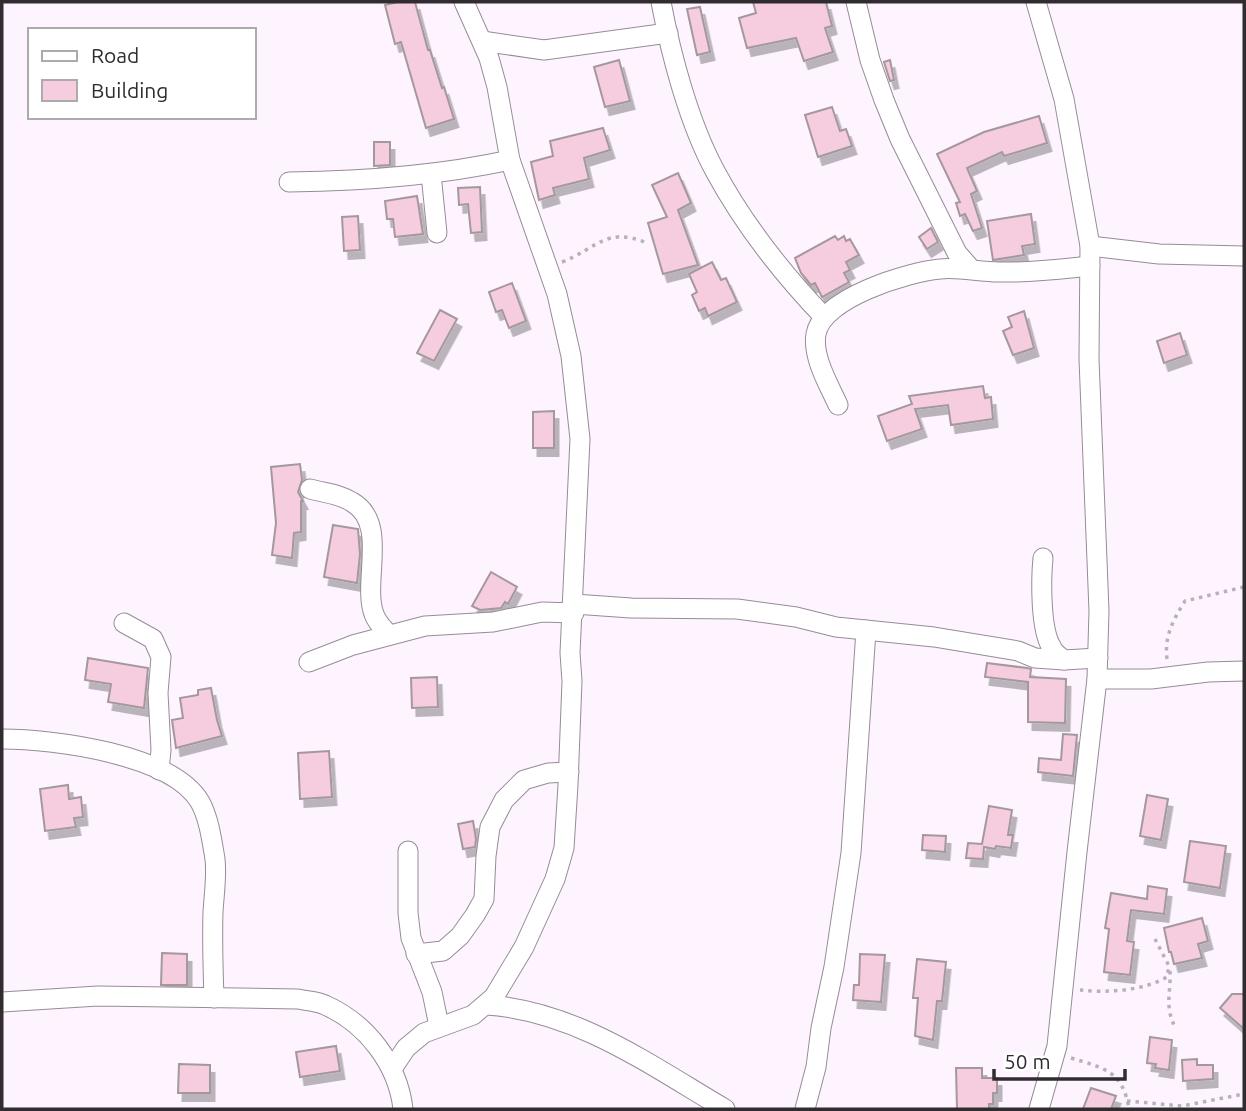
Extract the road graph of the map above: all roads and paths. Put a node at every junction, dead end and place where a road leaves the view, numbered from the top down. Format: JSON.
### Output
{"nodes":[{"id":1,"x":464,"y":2,"type":"edge"},
{"id":2,"x":661,"y":2,"type":"edge"},
{"id":3,"x":856,"y":2,"type":"edge"},
{"id":4,"x":1036,"y":2,"type":"edge"},
{"id":5,"x":668,"y":33,"type":"junction"},
{"id":6,"x":482,"y":41,"type":"junction"},
{"id":7,"x":510,"y":160,"type":"junction"},
{"id":8,"x":431,"y":174,"type":"junction"},
{"id":9,"x":289,"y":182,"type":"dead end"},
{"id":10,"x":437,"y":233,"type":"dead end"},
{"id":11,"x":647,"y":243,"type":"dead end"},
{"id":12,"x":1090,"y":246,"type":"junction"},
{"id":13,"x":1244,"y":256,"type":"edge"},
{"id":14,"x":1090,"y":266,"type":"junction"},
{"id":15,"x":548,"y":268,"type":"junction"},
{"id":16,"x":971,"y":269,"type":"junction"},
{"id":17,"x":824,"y":317,"type":"junction"},
{"id":18,"x":838,"y":405,"type":"dead end"},
{"id":19,"x":310,"y":489,"type":"dead end"},
{"id":20,"x":1043,"y":558,"type":"dead end"},
{"id":21,"x":1244,"y":586,"type":"edge"},
{"id":22,"x":573,"y":609,"type":"junction"},
{"id":23,"x":124,"y":623,"type":"dead end"},
{"id":24,"x":866,"y":631,"type":"junction"},
{"id":25,"x":389,"y":635,"type":"junction"},
{"id":26,"x":1098,"y":658,"type":"junction"},
{"id":27,"x":1064,"y":660,"type":"junction"},
{"id":28,"x":309,"y":662,"type":"dead end"},
{"id":29,"x":1244,"y":671,"type":"edge"},
{"id":30,"x":1169,"y":677,"type":"junction"},
{"id":31,"x":1097,"y":680,"type":"junction"},
{"id":32,"x":2,"y":739,"type":"edge"},
{"id":33,"x":159,"y":770,"type":"junction"},
{"id":34,"x":569,"y":772,"type":"junction"},
{"id":35,"x":408,"y":851,"type":"dead end"},
{"id":36,"x":1155,"y":939,"type":"dead end"},
{"id":37,"x":416,"y":954,"type":"junction"},
{"id":38,"x":1169,"y":966,"type":"junction"},
{"id":39,"x":1063,"y":988,"type":"junction"},
{"id":40,"x":214,"y":998,"type":"junction"},
{"id":41,"x":2,"y":1002,"type":"edge"},
{"id":42,"x":487,"y":1005,"type":"junction"},
{"id":43,"x":439,"y":1026,"type":"junction"},
{"id":44,"x":1176,"y":1029,"type":"dead end"},
{"id":45,"x":1055,"y":1054,"type":"junction"},
{"id":46,"x":392,"y":1069,"type":"junction"},
{"id":47,"x":1244,"y":1094,"type":"edge"},
{"id":48,"x":1127,"y":1101,"type":"junction"},
{"id":49,"x":403,"y":1109,"type":"edge"},
{"id":50,"x":725,"y":1109,"type":"edge"},
{"id":51,"x":805,"y":1109,"type":"edge"},
{"id":52,"x":1039,"y":1109,"type":"edge"},
{"id":53,"x":1129,"y":1109,"type":"edge"}],
"edges":[{"from":1,"to":6,"type":"street"},
{"from":2,"to":5,"type":"street"},
{"from":3,"to":16,"type":"street"},
{"from":4,"to":12,"type":"street"},
{"from":5,"to":6,"type":"street"},
{"from":5,"to":17,"type":"street"},
{"from":6,"to":7,"type":"street"},
{"from":7,"to":8,"type":"street"},
{"from":7,"to":15,"type":"street"},
{"from":8,"to":9,"type":"street"},
{"from":8,"to":10,"type":"street"},
{"from":11,"to":15,"type":"path"},
{"from":12,"to":13,"type":"street"},
{"from":12,"to":14,"type":"street"},
{"from":14,"to":16,"type":"street"},
{"from":14,"to":26,"type":"street"},
{"from":15,"to":22,"type":"street"},
{"from":16,"to":17,"type":"street"},
{"from":17,"to":18,"type":"street"},
{"from":19,"to":25,"type":"street"},
{"from":20,"to":27,"type":"street"},
{"from":21,"to":30,"type":"path"},
{"from":22,"to":24,"type":"street"},
{"from":22,"to":25,"type":"street"},
{"from":22,"to":34,"type":"street"},
{"from":23,"to":33,"type":"street"},
{"from":24,"to":27,"type":"street"},
{"from":24,"to":51,"type":"street"},
{"from":25,"to":28,"type":"street"},
{"from":26,"to":27,"type":"street"},
{"from":26,"to":31,"type":"street"},
{"from":29,"to":30,"type":"street"},
{"from":30,"to":31,"type":"street"},
{"from":31,"to":39,"type":"street"},
{"from":32,"to":33,"type":"street"},
{"from":33,"to":40,"type":"street"},
{"from":34,"to":37,"type":"street"},
{"from":34,"to":42,"type":"street"},
{"from":35,"to":37,"type":"street"},
{"from":36,"to":38,"type":"path"},
{"from":37,"to":43,"type":"street"},
{"from":38,"to":39,"type":"path"},
{"from":38,"to":44,"type":"path"},
{"from":39,"to":45,"type":"street"},
{"from":40,"to":41,"type":"street"},
{"from":40,"to":46,"type":"street"},
{"from":42,"to":43,"type":"street"},
{"from":42,"to":50,"type":"street"},
{"from":43,"to":46,"type":"street"},
{"from":45,"to":48,"type":"path"},
{"from":45,"to":52,"type":"street"},
{"from":46,"to":49,"type":"street"},
{"from":47,"to":48,"type":"path"},
{"from":48,"to":53,"type":"path"}]}
